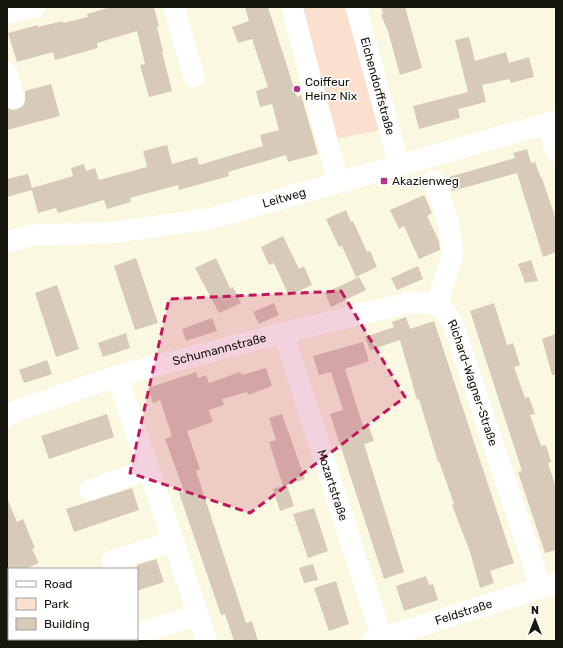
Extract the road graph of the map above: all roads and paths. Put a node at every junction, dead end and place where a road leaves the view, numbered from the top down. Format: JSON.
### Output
{"nodes":[{"id":1,"x":35,"y":7,"type":"edge"},
{"id":2,"x":174,"y":7,"type":"edge"},
{"id":3,"x":292,"y":7,"type":"edge"},
{"id":4,"x":356,"y":7,"type":"edge"},
{"id":5,"x":7,"y":13,"type":"edge"},
{"id":6,"x":7,"y":73,"type":"edge"},
{"id":7,"x":194,"y":77,"type":"dead end"},
{"id":8,"x":14,"y":98,"type":"dead end"},
{"id":9,"x":552,"y":122,"type":"edge"},
{"id":10,"x":556,"y":151,"type":"edge"},
{"id":11,"x":399,"y":165,"type":"junction"},
{"id":12,"x":433,"y":180,"type":"dead end"},
{"id":13,"x":338,"y":182,"type":"junction"},
{"id":14,"x":7,"y":242,"type":"edge"},
{"id":15,"x":437,"y":304,"type":"junction"},
{"id":16,"x":283,"y":332,"type":"junction"},
{"id":17,"x":117,"y":376,"type":"junction"},
{"id":18,"x":7,"y":416,"type":"edge"},
{"id":19,"x":148,"y":469,"type":"junction"},
{"id":20,"x":90,"y":490,"type":"dead end"},
{"id":21,"x":173,"y":541,"type":"junction"},
{"id":22,"x":112,"y":561,"type":"dead end"},
{"id":23,"x":548,"y":586,"type":"edge"},
{"id":24,"x":198,"y":615,"type":"junction"},
{"id":25,"x":138,"y":634,"type":"edge"},
{"id":26,"x":377,"y":639,"type":"edge"},
{"id":27,"x":207,"y":641,"type":"edge"}],
"edges":[{"from":1,"to":5,"type":"street"},
{"from":2,"to":7,"type":"street"},
{"from":3,"to":13,"type":"street"},
{"from":4,"to":11,"type":"street","name":"Eichendorffstraße"},
{"from":6,"to":8,"type":"street"},
{"from":9,"to":10,"type":"street"},
{"from":9,"to":11,"type":"street","name":"Leitweg"},
{"from":11,"to":13,"type":"street","name":"Leitweg"},
{"from":12,"to":15,"type":"street"},
{"from":13,"to":14,"type":"street","name":"Leitweg"},
{"from":15,"to":16,"type":"street","name":"Schumannstraße"},
{"from":15,"to":23,"type":"street","name":"Richard-Wagner-Straße"},
{"from":16,"to":17,"type":"street","name":"Schumannstraße"},
{"from":16,"to":26,"type":"street","name":"Mozartstraße"},
{"from":17,"to":18,"type":"street","name":"Schumannstraße"},
{"from":17,"to":19,"type":"street"},
{"from":19,"to":20,"type":"street"},
{"from":19,"to":21,"type":"street"},
{"from":21,"to":22,"type":"street"},
{"from":21,"to":24,"type":"street"},
{"from":23,"to":26,"type":"street","name":"Feldstraße"},
{"from":24,"to":25,"type":"street"},
{"from":24,"to":27,"type":"street"}]}
